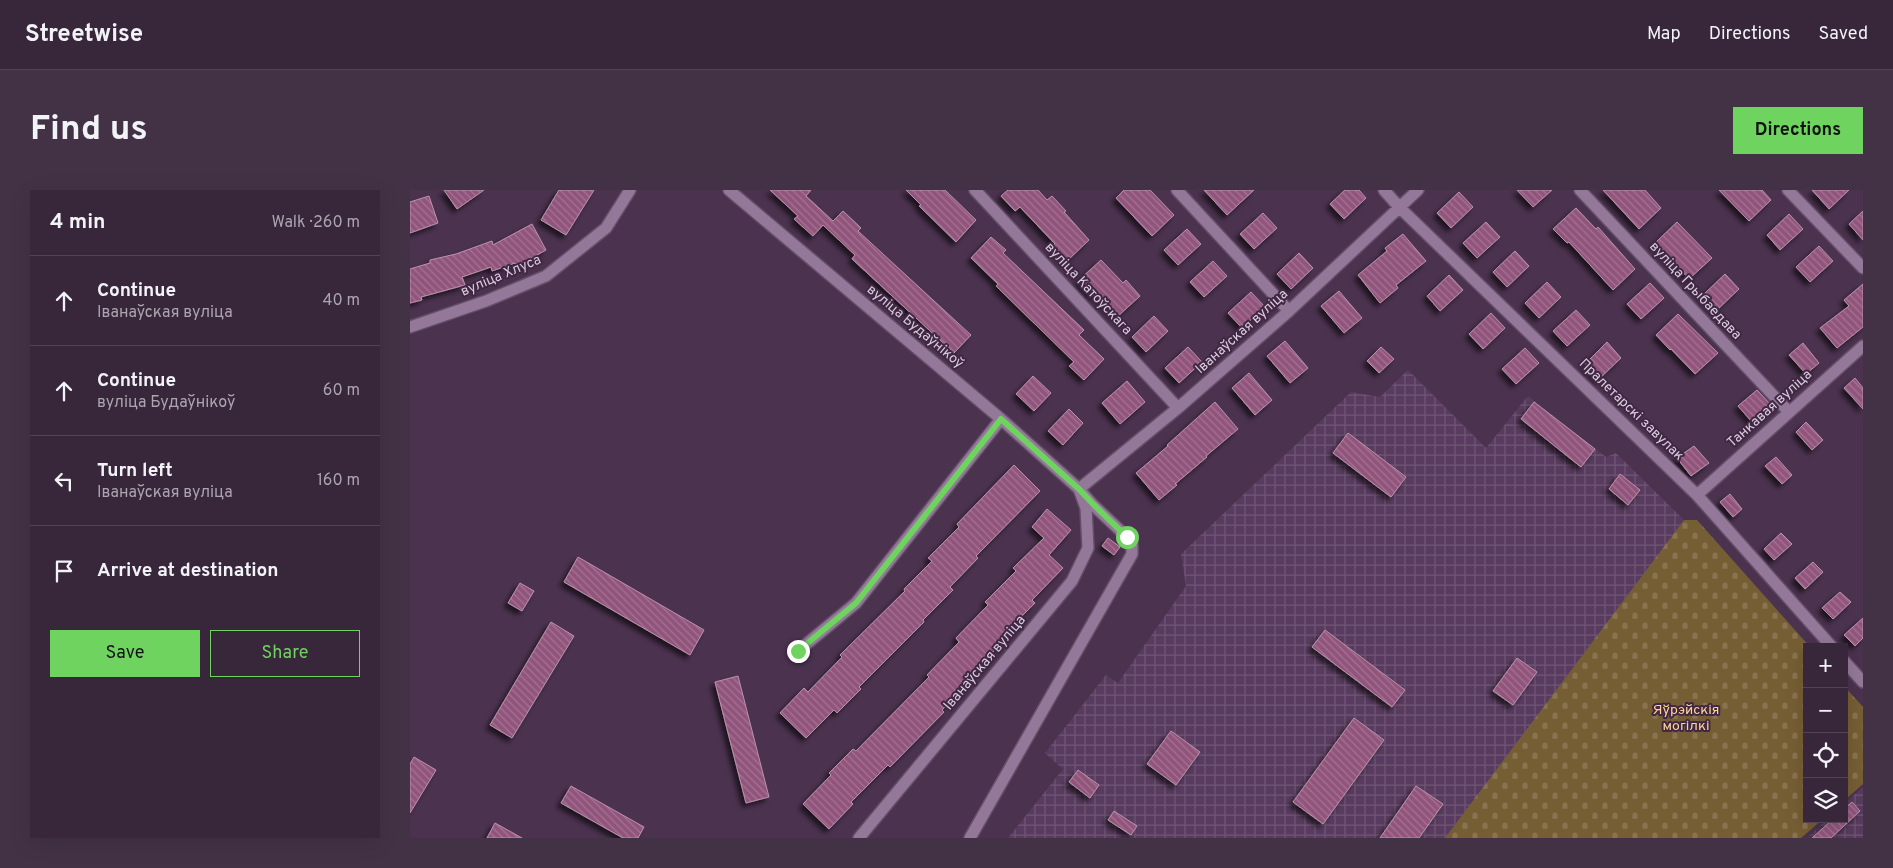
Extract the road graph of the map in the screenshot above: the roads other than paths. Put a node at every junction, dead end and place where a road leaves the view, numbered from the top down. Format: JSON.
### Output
{"nodes":[{"id":1,"x":630,"y":190,"type":"edge"},
{"id":2,"x":729,"y":190,"type":"edge"},
{"id":3,"x":975,"y":190,"type":"edge"},
{"id":4,"x":1177,"y":190,"type":"edge"},
{"id":5,"x":1384,"y":190,"type":"edge"},
{"id":6,"x":1418,"y":190,"type":"edge"},
{"id":7,"x":1580,"y":190,"type":"edge"},
{"id":8,"x":1788,"y":190,"type":"edge"},
{"id":9,"x":1399,"y":207,"type":"junction"},
{"id":10,"x":1863,"y":268,"type":"edge"},
{"id":11,"x":1289,"y":311,"type":"junction"},
{"id":12,"x":410,"y":327,"type":"edge"},
{"id":13,"x":1863,"y":346,"type":"edge"},
{"id":14,"x":1178,"y":408,"type":"junction"},
{"id":15,"x":1789,"y":412,"type":"junction"},
{"id":16,"x":1001,"y":419,"type":"junction"},
{"id":17,"x":1079,"y":489,"type":"junction"},
{"id":18,"x":1697,"y":495,"type":"junction"},
{"id":19,"x":1828,"y":643,"type":"edge"},
{"id":20,"x":798,"y":651,"type":"dead end"},
{"id":21,"x":1848,"y":665,"type":"edge"},
{"id":22,"x":1863,"y":682,"type":"edge"},
{"id":23,"x":859,"y":838,"type":"edge"},
{"id":24,"x":970,"y":838,"type":"edge"}],
"edges":[{"from":1,"to":12,"type":"street","name":"вуліца Хлуса"},
{"from":2,"to":16,"type":"street","name":"вуліца Будаўнікоў"},
{"from":3,"to":14,"type":"street","name":"вуліца Катоўскага"},
{"from":4,"to":11,"type":"street"},
{"from":5,"to":9,"type":"street","name":"Пралетарскі завулак"},
{"from":6,"to":9,"type":"street","name":"Іванаўская вуліца"},
{"from":7,"to":15,"type":"street","name":"вуліца Грыбаедава"},
{"from":8,"to":10,"type":"street"},
{"from":9,"to":11,"type":"street","name":"Іванаўская вуліца"},
{"from":9,"to":18,"type":"street","name":"Пралетарскі завулак"},
{"from":11,"to":14,"type":"street","name":"Іванаўская вуліца"},
{"from":13,"to":15,"type":"street","name":"Танкавая вуліца"},
{"from":14,"to":17,"type":"street","name":"Іванаўская вуліца"},
{"from":15,"to":18,"type":"street","name":"Танкавая вуліца"},
{"from":16,"to":17,"type":"street","name":"вуліца Будаўнікоў"},
{"from":16,"to":20,"type":"street"},
{"from":17,"to":23,"type":"street","name":"Іванаўская вуліца"},
{"from":17,"to":24,"type":"street"},
{"from":18,"to":19,"type":"street","name":"Пралетарскі завулак"},
{"from":21,"to":22,"type":"street"}]}
